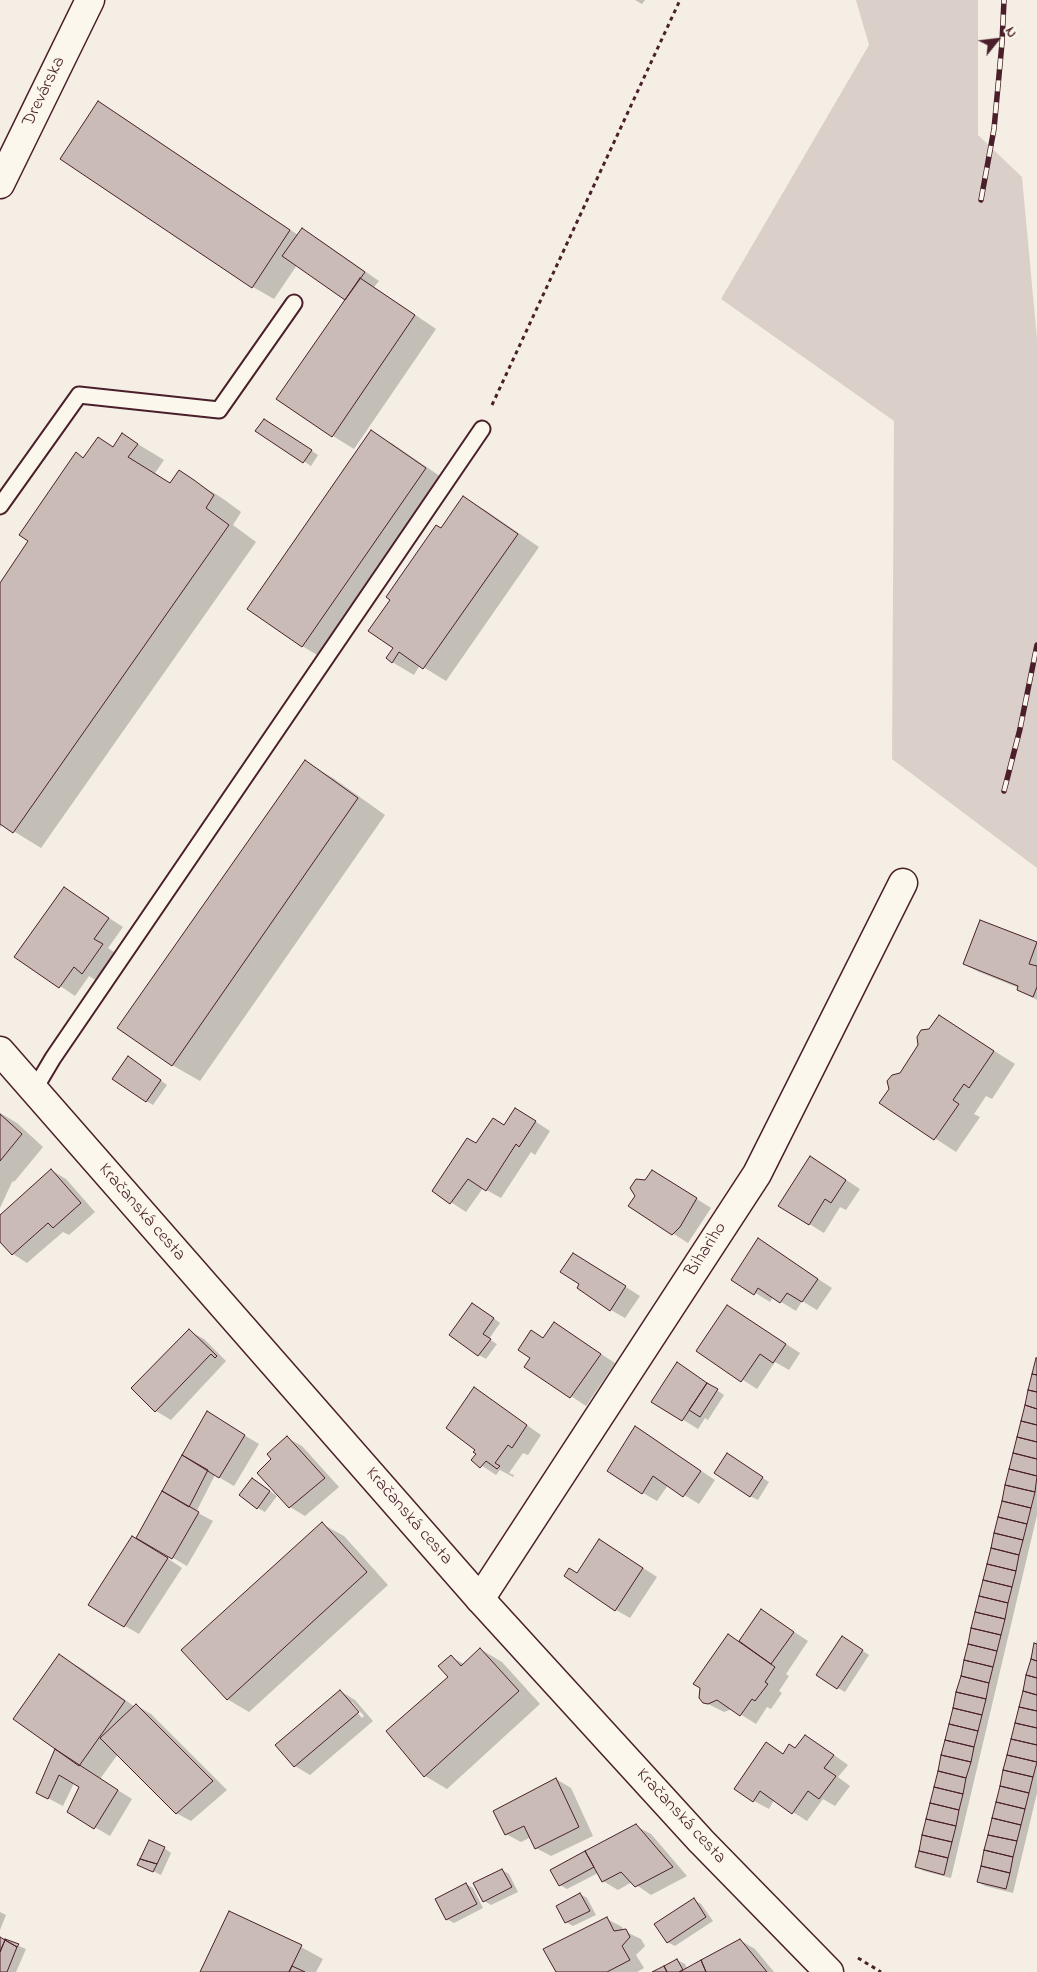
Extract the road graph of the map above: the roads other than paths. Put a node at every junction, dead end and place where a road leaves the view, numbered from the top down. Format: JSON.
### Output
{"nodes":[{"id":1,"x":90,"y":0,"type":"edge"},
{"id":2,"x":0,"y":184,"type":"edge"},
{"id":3,"x":294,"y":303,"type":"dead end"},
{"id":4,"x":482,"y":429,"type":"road end"},
{"id":5,"x":0,"y":506,"type":"edge"},
{"id":6,"x":903,"y":883,"type":"dead end"},
{"id":7,"x":0,"y":1051,"type":"edge"},
{"id":8,"x":34,"y":1090,"type":"junction"},
{"id":9,"x":480,"y":1599,"type":"junction"},
{"id":10,"x":829,"y":1972,"type":"edge"}],
"edges":[{"from":1,"to":2,"type":"street","name":"Drevárska"},
{"from":3,"to":5,"type":"lane"},
{"from":4,"to":8,"type":"lane"},
{"from":6,"to":9,"type":"street","name":"Bihariho"},
{"from":7,"to":8,"type":"street","name":"Kračanská cesta"},
{"from":8,"to":9,"type":"street","name":"Kračanská cesta"},
{"from":9,"to":10,"type":"street","name":"Kračanská cesta"}]}
